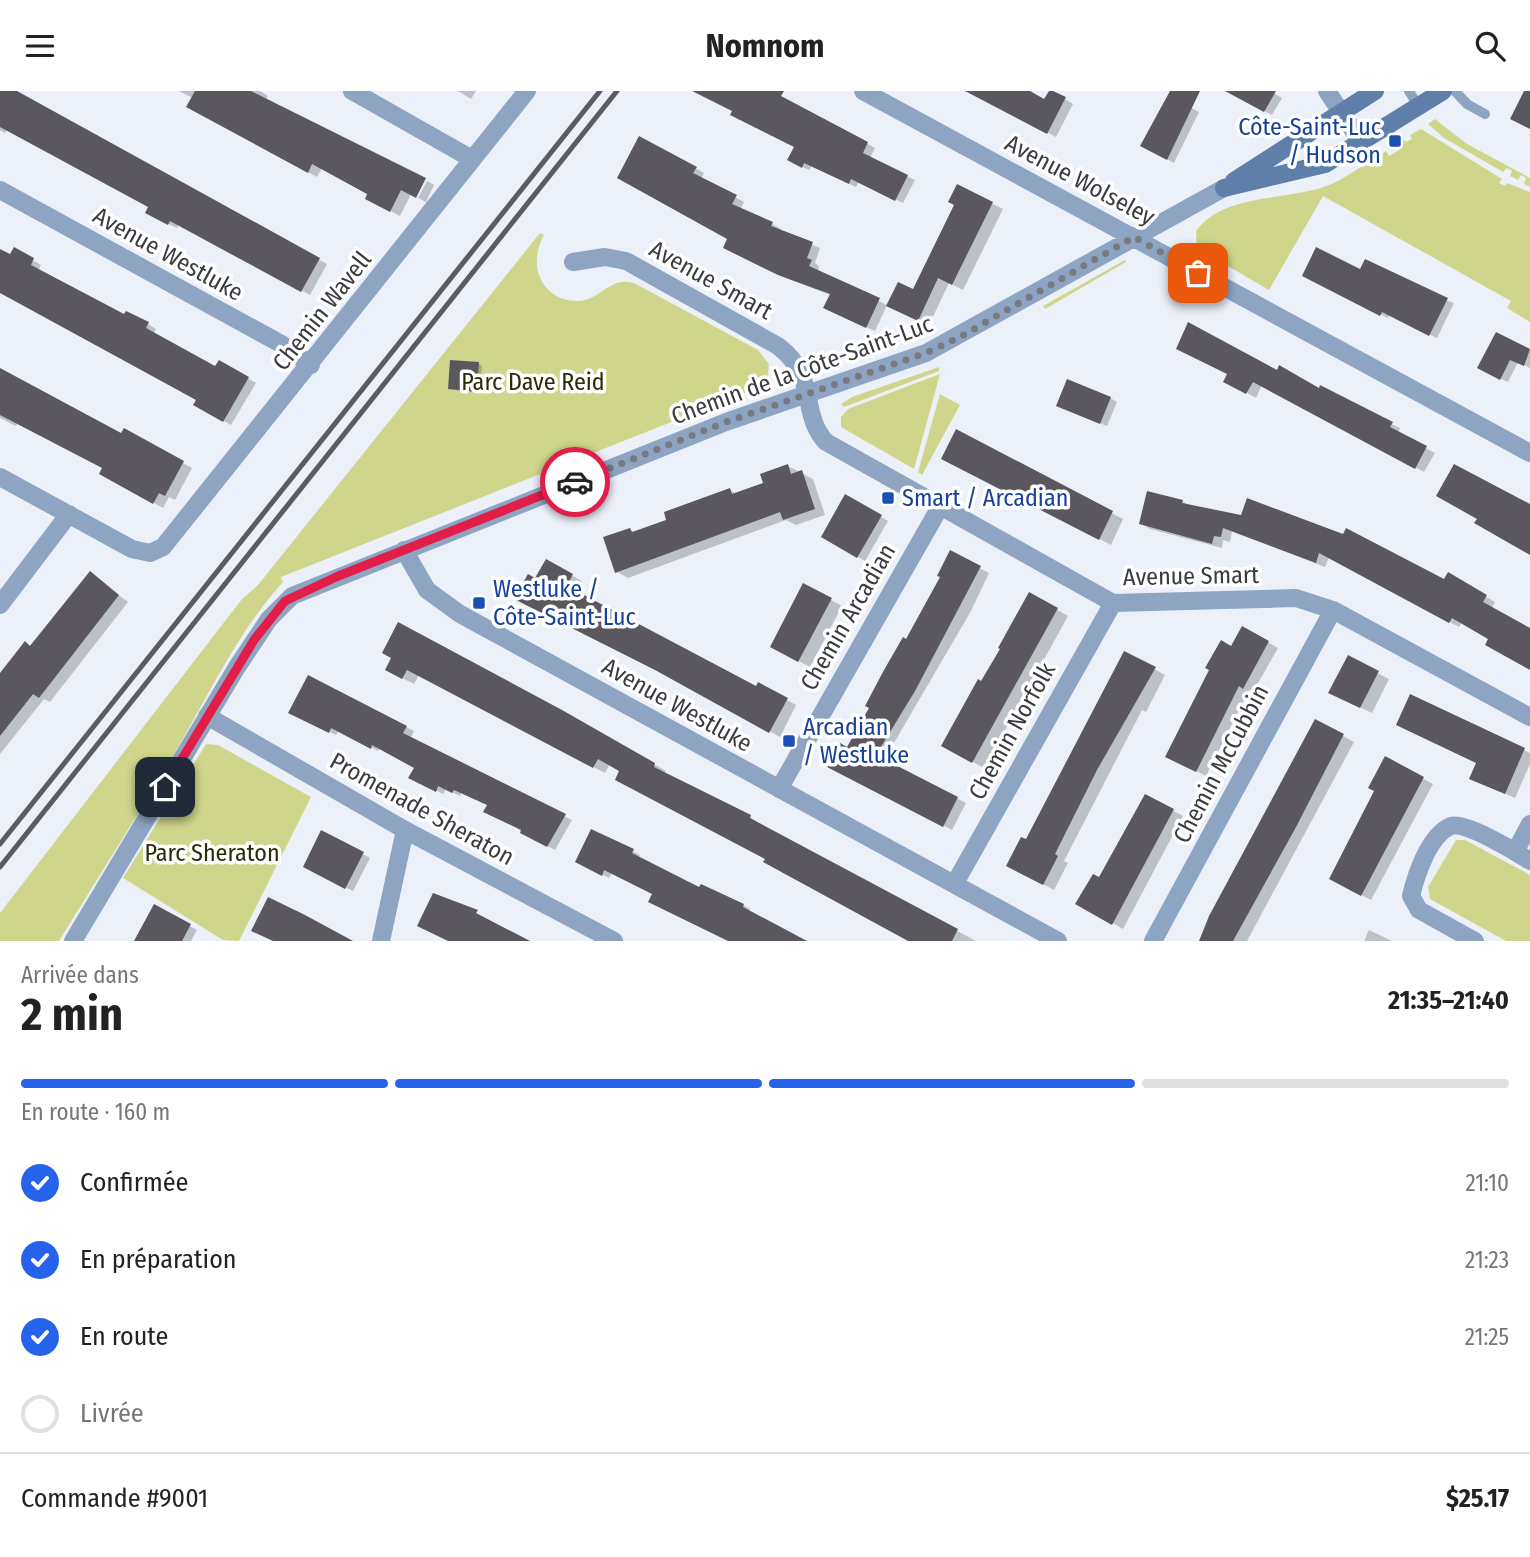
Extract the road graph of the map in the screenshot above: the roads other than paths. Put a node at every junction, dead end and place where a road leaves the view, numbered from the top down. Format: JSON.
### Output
{"nodes":[{"id":1,"x":352,"y":91,"type":"edge"},
{"id":2,"x":527,"y":91,"type":"edge"},
{"id":3,"x":863,"y":91,"type":"edge"},
{"id":4,"x":1327,"y":91,"type":"edge"},
{"id":5,"x":1375,"y":91,"type":"edge"},
{"id":6,"x":1443,"y":91,"type":"edge"},
{"id":7,"x":1455,"y":91,"type":"edge"},
{"id":8,"x":1414,"y":99,"type":"edge"},
{"id":9,"x":1341,"y":111,"type":"junction"},
{"id":10,"x":1485,"y":114,"type":"dead end"},
{"id":11,"x":1361,"y":142,"type":"junction"},
{"id":12,"x":472,"y":159,"type":"junction"},
{"id":13,"x":1224,"y":188,"type":"junction"},
{"id":14,"x":0,"y":190,"type":"edge"},
{"id":15,"x":1134,"y":237,"type":"junction"},
{"id":16,"x":573,"y":262,"type":"dead end"},
{"id":17,"x":311,"y":365,"type":"junction"},
{"id":18,"x":809,"y":395,"type":"junction"},
{"id":19,"x":1530,"y":453,"type":"edge"},
{"id":20,"x":0,"y":477,"type":"edge"},
{"id":21,"x":940,"y":507,"type":"junction"},
{"id":22,"x":69,"y":514,"type":"junction"},
{"id":23,"x":404,"y":550,"type":"junction"},
{"id":24,"x":1112,"y":603,"type":"junction"},
{"id":25,"x":0,"y":605,"type":"edge"},
{"id":26,"x":1332,"y":610,"type":"junction"},
{"id":27,"x":207,"y":716,"type":"junction"},
{"id":28,"x":1530,"y":717,"type":"edge"},
{"id":29,"x":779,"y":789,"type":"junction"},
{"id":30,"x":1530,"y":824,"type":"edge"},
{"id":31,"x":405,"y":830,"type":"junction"},
{"id":32,"x":1523,"y":856,"type":"edge"},
{"id":33,"x":955,"y":883,"type":"junction"},
{"id":34,"x":73,"y":941,"type":"edge"},
{"id":35,"x":381,"y":941,"type":"edge"},
{"id":36,"x":614,"y":941,"type":"edge"},
{"id":37,"x":1058,"y":941,"type":"edge"},
{"id":38,"x":1153,"y":941,"type":"edge"},
{"id":39,"x":1475,"y":941,"type":"edge"}],
"edges":[{"from":1,"to":12,"type":"street"},
{"from":2,"to":12,"type":"street","name":"Chemin Wavell"},
{"from":3,"to":15,"type":"street","name":"Avenue Wolseley"},
{"from":4,"to":9,"type":"street"},
{"from":5,"to":9,"type":"main road","name":"Chemin de la Côte-Saint-Luc"},
{"from":6,"to":8,"type":"main road","name":"Chemin de la Côte-Saint-Luc"},
{"from":7,"to":10,"type":"lane"},
{"from":8,"to":11,"type":"main road","name":"Chemin de la Côte-Saint-Luc"},
{"from":9,"to":11,"type":"street"},
{"from":9,"to":13,"type":"main road","name":"Chemin de la Côte-Saint-Luc"},
{"from":11,"to":13,"type":"main road","name":"Chemin de la Côte-Saint-Luc"},
{"from":12,"to":17,"type":"street","name":"Chemin Wavell"},
{"from":13,"to":15,"type":"street","name":"Chemin de la Côte-Saint-Luc"},
{"from":14,"to":17,"type":"street","name":"Avenue Westluke"},
{"from":15,"to":18,"type":"street","name":"Chemin de la Côte-Saint-Luc"},
{"from":15,"to":19,"type":"street","name":"Avenue Wolseley"},
{"from":16,"to":18,"type":"street","name":"Avenue Smart"},
{"from":17,"to":22,"type":"street","name":"Chemin Wavell"},
{"from":18,"to":21,"type":"street","name":"Avenue Smart"},
{"from":18,"to":23,"type":"street","name":"Chemin de la Côte-Saint-Luc"},
{"from":20,"to":22,"type":"street"},
{"from":21,"to":24,"type":"street","name":"Avenue Smart"},
{"from":21,"to":29,"type":"street","name":"Chemin Arcadian"},
{"from":22,"to":25,"type":"street"},
{"from":23,"to":27,"type":"street","name":"Chemin de la Côte-Saint-Luc"},
{"from":23,"to":29,"type":"street","name":"Avenue Westluke"},
{"from":24,"to":26,"type":"street","name":"Avenue Smart"},
{"from":24,"to":33,"type":"street","name":"Chemin Norfolk"},
{"from":26,"to":28,"type":"street","name":"Avenue Smart"},
{"from":26,"to":38,"type":"street","name":"Chemin McCubbin"},
{"from":27,"to":31,"type":"street","name":"Promenade Sheraton"},
{"from":27,"to":34,"type":"street","name":"Chemin de la Côte-Saint-Luc"},
{"from":29,"to":33,"type":"street","name":"Avenue Westluke"},
{"from":30,"to":32,"type":"street"},
{"from":31,"to":35,"type":"street"},
{"from":31,"to":36,"type":"street","name":"Promenade Sheraton"},
{"from":32,"to":39,"type":"street"},
{"from":33,"to":37,"type":"street","name":"Avenue Westluke"}]}
